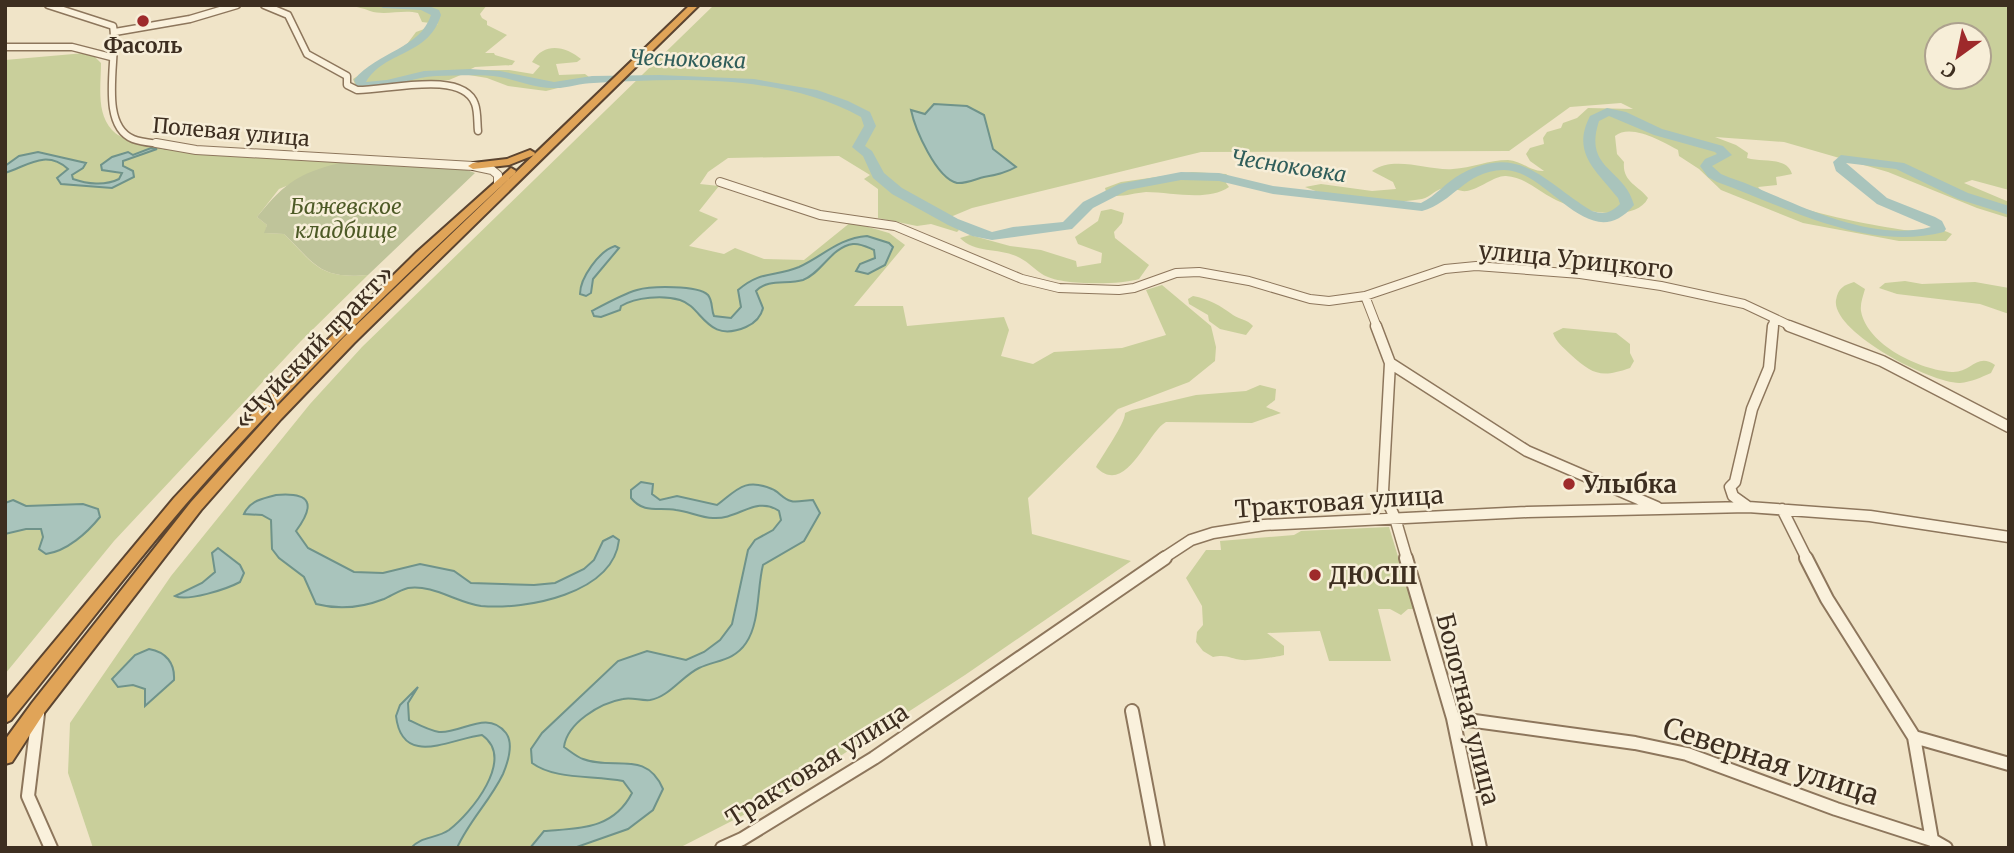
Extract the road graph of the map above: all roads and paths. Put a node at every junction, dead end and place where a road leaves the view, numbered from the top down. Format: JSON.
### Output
{"nodes":[{"id":1,"x":48,"y":5,"type":"edge"},
{"id":2,"x":237,"y":5,"type":"edge"},
{"id":3,"x":264,"y":5,"type":"edge"},
{"id":4,"x":684,"y":5,"type":"edge"},
{"id":5,"x":695,"y":5,"type":"edge"},
{"id":6,"x":115,"y":33,"type":"junction"},
{"id":7,"x":5,"y":47,"type":"edge"},
{"id":8,"x":111,"y":57,"type":"junction"},
{"id":9,"x":601,"y":93,"type":"junction"},
{"id":10,"x":478,"y":131,"type":"dead end"},
{"id":11,"x":530,"y":153,"type":"junction"},
{"id":12,"x":473,"y":166,"type":"junction"},
{"id":13,"x":498,"y":183,"type":"junction"},
{"id":14,"x":720,"y":183,"type":"dead end"},
{"id":15,"x":1365,"y":296,"type":"junction"},
{"id":16,"x":1774,"y":320,"type":"junction"},
{"id":17,"x":1390,"y":363,"type":"junction"},
{"id":18,"x":2009,"y":427,"type":"edge"},
{"id":19,"x":1748,"y":507,"type":"junction"},
{"id":20,"x":1660,"y":509,"type":"junction"},
{"id":21,"x":1782,"y":509,"type":"junction"},
{"id":22,"x":1395,"y":518,"type":"junction"},
{"id":23,"x":2009,"y":537,"type":"edge"},
{"id":24,"x":38,"y":708,"type":"junction"},
{"id":25,"x":7,"y":711,"type":"edge"},
{"id":26,"x":1132,"y":711,"type":"dead end"},
{"id":27,"x":1452,"y":718,"type":"junction"},
{"id":28,"x":1914,"y":737,"type":"junction"},
{"id":29,"x":5,"y":756,"type":"edge"},
{"id":30,"x":2009,"y":764,"type":"edge"},
{"id":31,"x":1932,"y":840,"type":"junction"},
{"id":32,"x":51,"y":848,"type":"edge"},
{"id":33,"x":722,"y":848,"type":"edge"},
{"id":34,"x":1158,"y":848,"type":"edge"},
{"id":35,"x":1480,"y":848,"type":"edge"},
{"id":36,"x":1946,"y":848,"type":"edge"}],
"edges":[{"from":1,"to":6,"type":"street"},
{"from":2,"to":6,"type":"street"},
{"from":3,"to":10,"type":"street"},
{"from":4,"to":9,"type":"highway","name":"«Чуйский тракт»"},
{"from":5,"to":9,"type":"highway","name":"«Чуйский тракт»"},
{"from":6,"to":8,"type":"street","name":"Полевая улица"},
{"from":7,"to":8,"type":"street"},
{"from":8,"to":12,"type":"street","name":"Полевая улица"},
{"from":9,"to":11,"type":"highway","name":"«Чуйский тракт»"},
{"from":9,"to":24,"type":"highway","name":"«Чуйский тракт»"},
{"from":11,"to":12,"type":"highway"},
{"from":11,"to":13,"type":"highway","name":"«Чуйский тракт»"},
{"from":12,"to":13,"type":"street"},
{"from":13,"to":25,"type":"highway","name":"«Чуйский тракт»"},
{"from":14,"to":15,"type":"street","name":"улица Урицкого"},
{"from":15,"to":16,"type":"street","name":"улица Урицкого"},
{"from":15,"to":17,"type":"street","name":"Болотная улица"},
{"from":16,"to":18,"type":"street","name":"улица Урицкого"},
{"from":16,"to":19,"type":"street"},
{"from":17,"to":20,"type":"street"},
{"from":17,"to":22,"type":"street","name":"Болотная улица"},
{"from":19,"to":20,"type":"street","name":"Трактовая улица"},
{"from":19,"to":21,"type":"street","name":"Трактовая улица"},
{"from":20,"to":22,"type":"street","name":"Трактовая улица"},
{"from":21,"to":23,"type":"street","name":"Трактовая улица"},
{"from":21,"to":28,"type":"street"},
{"from":22,"to":27,"type":"street","name":"Болотная улица"},
{"from":22,"to":33,"type":"street","name":"Трактовая улица"},
{"from":24,"to":29,"type":"highway","name":"«Чуйский тракт»"},
{"from":24,"to":32,"type":"street"},
{"from":26,"to":34,"type":"street"},
{"from":27,"to":31,"type":"street","name":"Северная улица"},
{"from":27,"to":35,"type":"street","name":"Болотная улица"},
{"from":28,"to":30,"type":"street"},
{"from":28,"to":31,"type":"street"},
{"from":31,"to":36,"type":"street","name":"Северная улица"}]}
